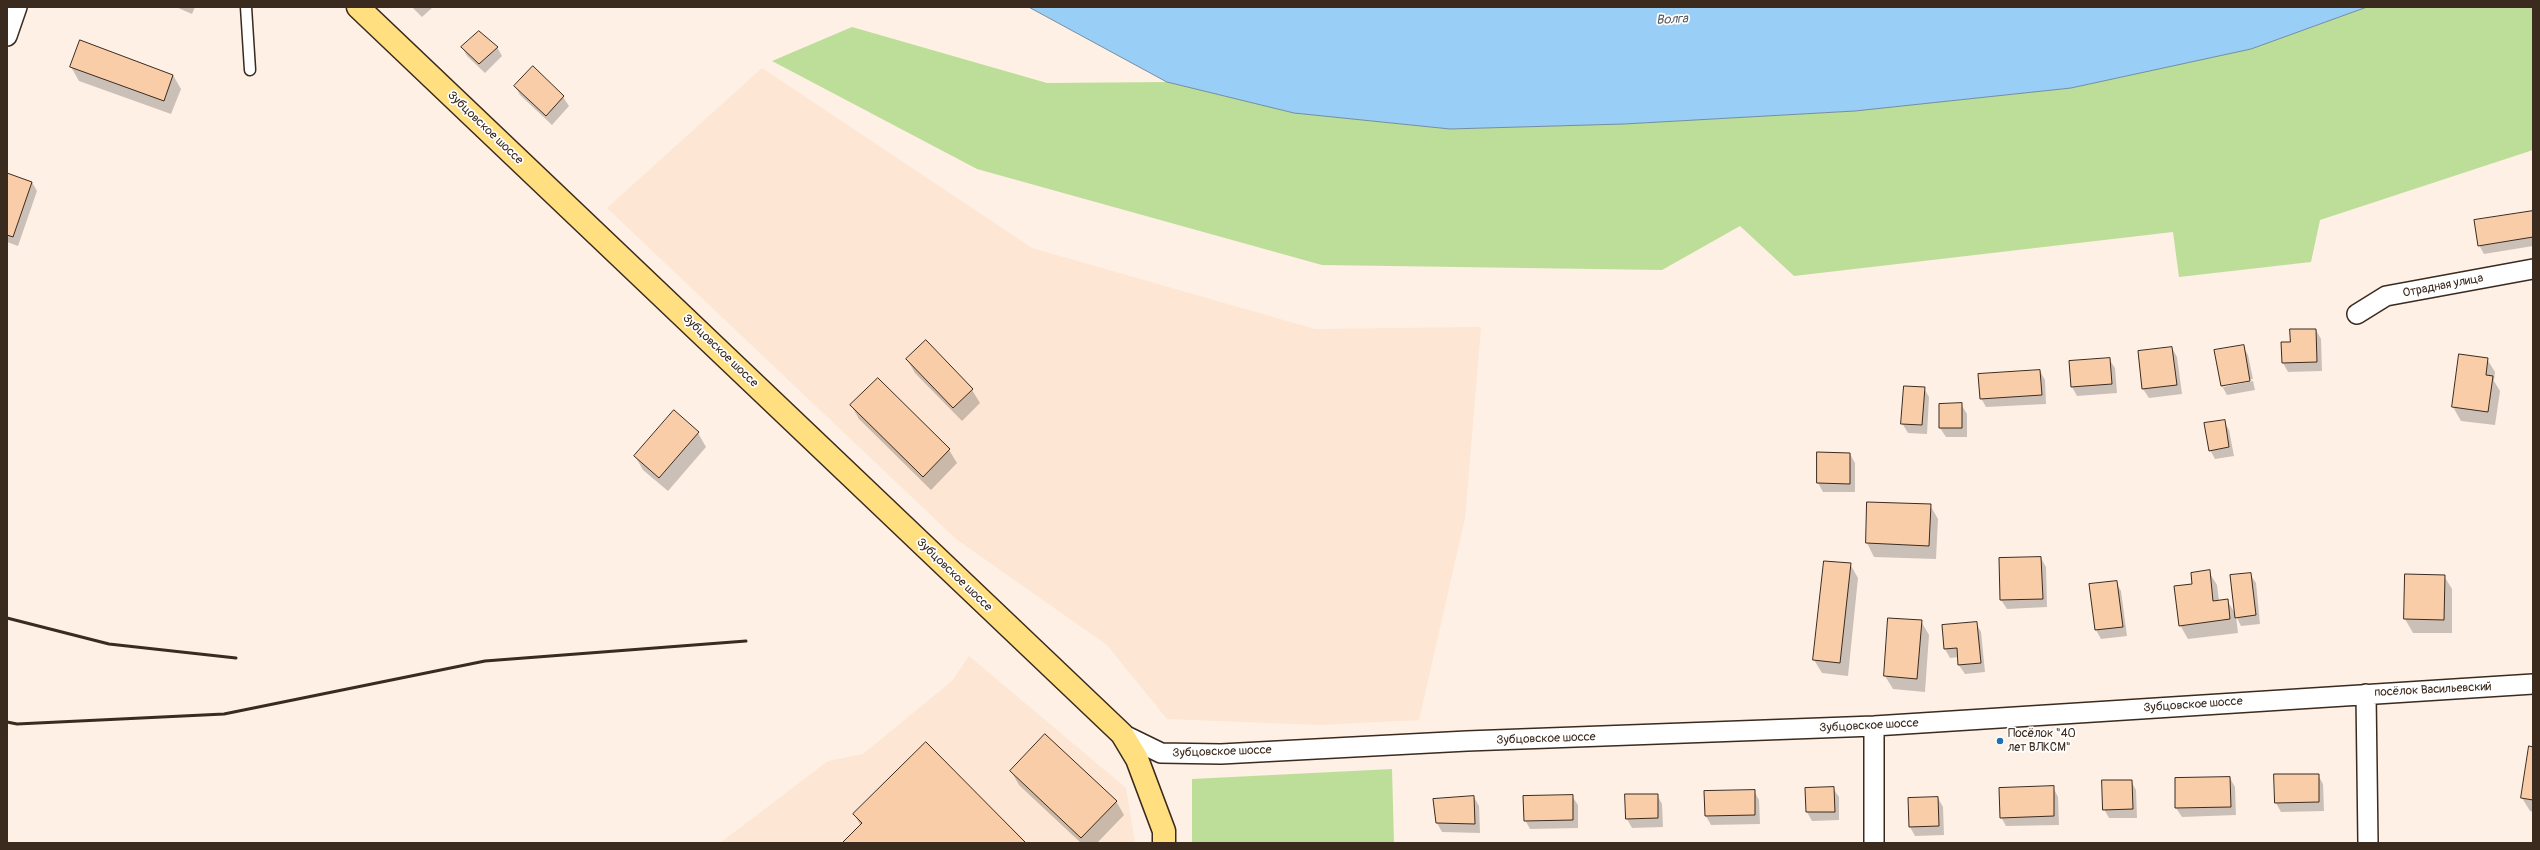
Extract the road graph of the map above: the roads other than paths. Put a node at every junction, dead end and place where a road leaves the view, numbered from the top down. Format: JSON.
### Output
{"nodes":[{"id":1,"x":17,"y":7,"type":"edge"},
{"id":2,"x":246,"y":7,"type":"edge"},
{"id":3,"x":358,"y":7,"type":"edge"},
{"id":4,"x":7,"y":36,"type":"edge"},
{"id":5,"x":250,"y":70,"type":"dead end"},
{"id":6,"x":2533,"y":269,"type":"edge"},
{"id":7,"x":2357,"y":314,"type":"dead end"},
{"id":8,"x":2533,"y":684,"type":"edge"},
{"id":9,"x":2366,"y":694,"type":"junction"},
{"id":10,"x":2332,"y":696,"type":"joint"},
{"id":11,"x":1874,"y":726,"type":"junction"},
{"id":12,"x":1122,"y":734,"type":"junction"},
{"id":13,"x":1164,"y":843,"type":"edge"},
{"id":14,"x":1874,"y":843,"type":"edge"},
{"id":15,"x":2368,"y":843,"type":"edge"}],
"edges":[{"from":1,"to":4,"type":"street"},
{"from":2,"to":5,"type":"lane"},
{"from":3,"to":12,"type":"main road","name":"Зубцовское шоссе"},
{"from":6,"to":7,"type":"street","name":"Отрадная улица"},
{"from":8,"to":9,"type":"street","name":"посёлок Васильевский"},
{"from":9,"to":10,"type":"street","name":"посёлок Васильевский"},
{"from":9,"to":15,"type":"street"},
{"from":10,"to":11,"type":"street","name":"Зубцовское шоссе"},
{"from":11,"to":12,"type":"street","name":"Зубцовское шоссе"},
{"from":11,"to":14,"type":"street"},
{"from":12,"to":13,"type":"main road"}]}
